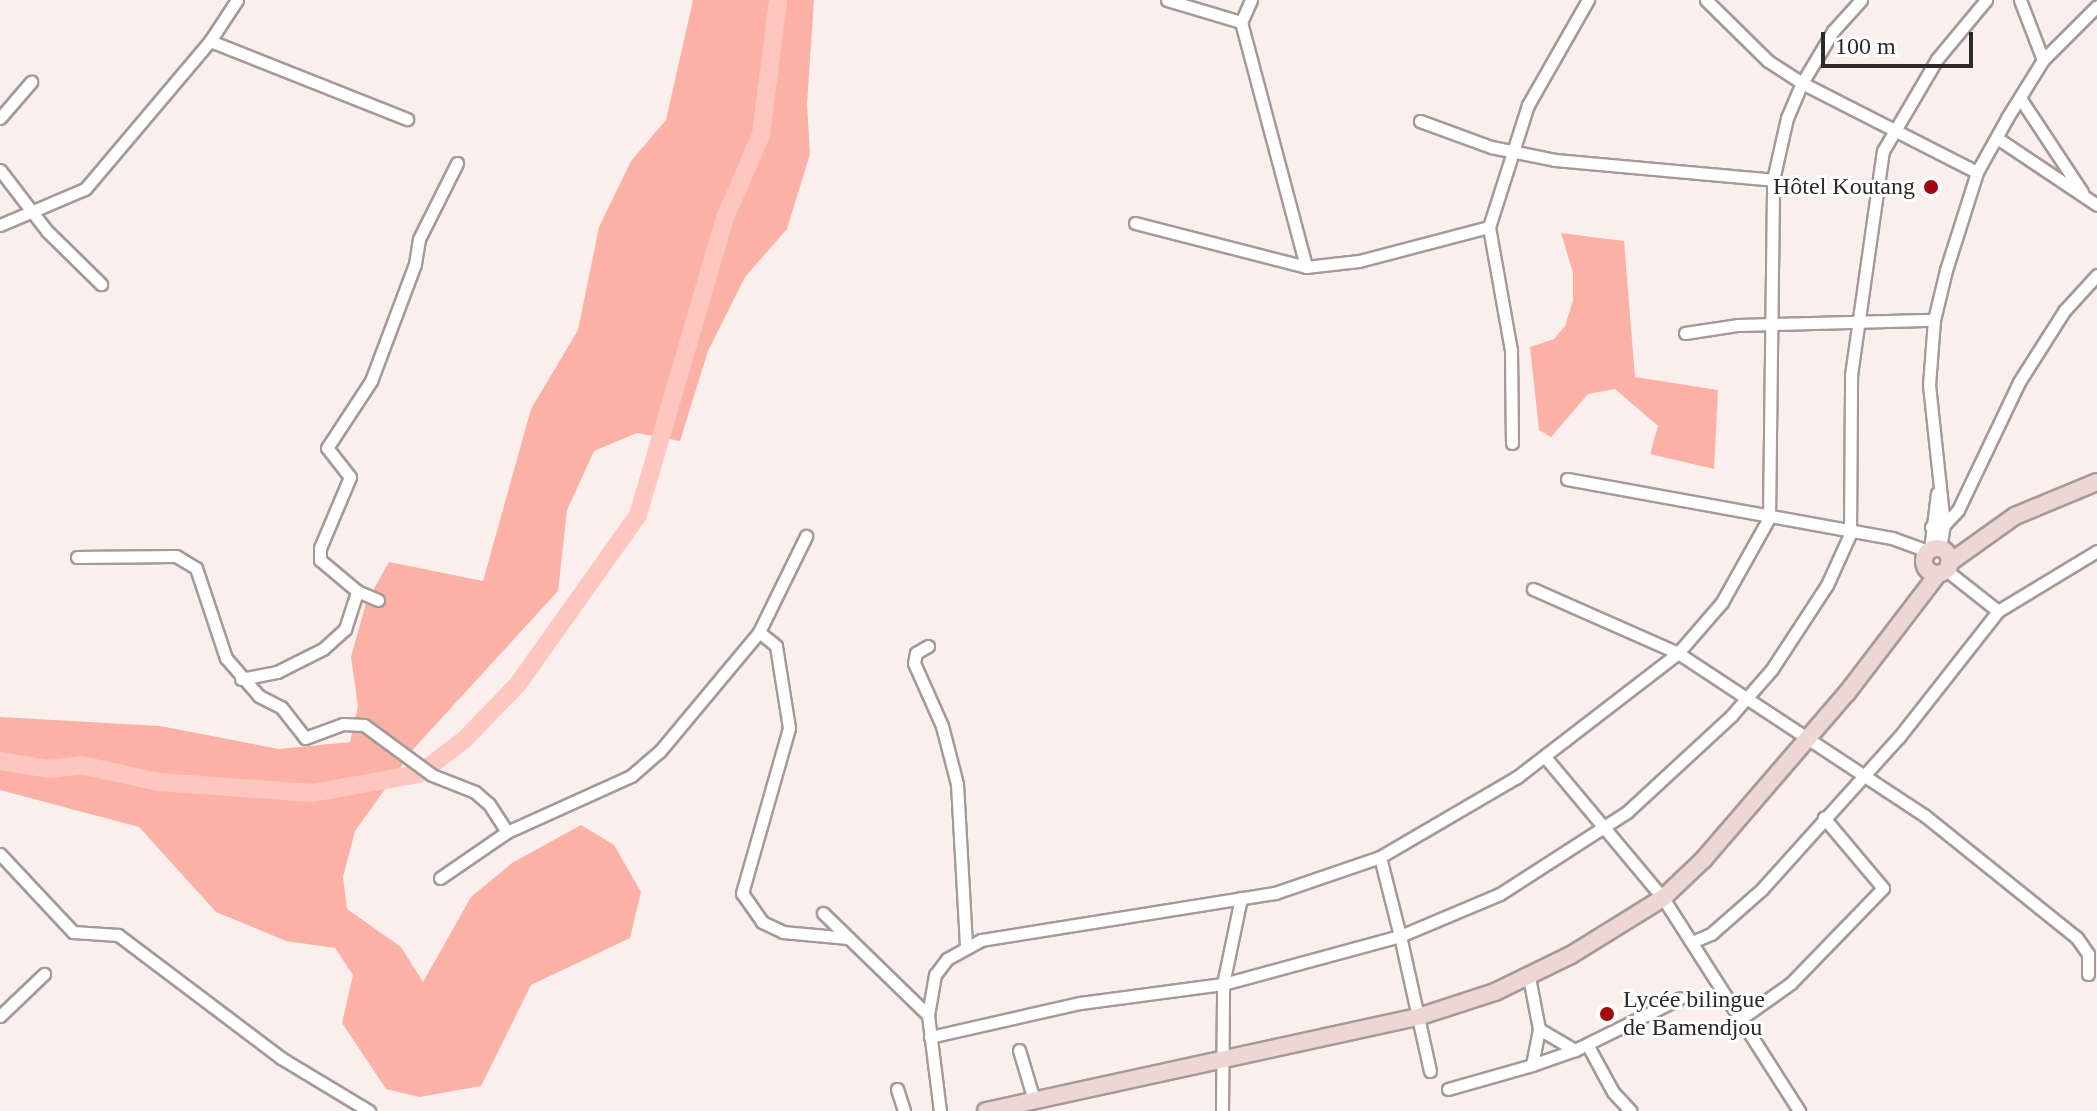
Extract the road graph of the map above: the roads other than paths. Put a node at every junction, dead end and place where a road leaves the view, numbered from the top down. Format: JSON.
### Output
{"nodes":[{"id":1,"x":237,"y":0,"type":"edge"},
{"id":2,"x":1167,"y":0,"type":"edge"},
{"id":3,"x":1251,"y":0,"type":"edge"},
{"id":4,"x":1588,"y":0,"type":"edge"},
{"id":5,"x":1706,"y":0,"type":"edge"},
{"id":6,"x":1861,"y":0,"type":"edge"},
{"id":7,"x":1986,"y":0,"type":"edge"},
{"id":8,"x":2020,"y":0,"type":"edge"},
{"id":9,"x":2097,"y":6,"type":"edge"},
{"id":10,"x":1241,"y":22,"type":"junction"},
{"id":11,"x":210,"y":41,"type":"junction"},
{"id":12,"x":2043,"y":60,"type":"junction"},
{"id":13,"x":31,"y":82,"type":"dead end"},
{"id":14,"x":1802,"y":83,"type":"junction"},
{"id":15,"x":2020,"y":98,"type":"junction"},
{"id":16,"x":0,"y":118,"type":"edge"},
{"id":17,"x":407,"y":119,"type":"dead end"},
{"id":18,"x":1420,"y":121,"type":"dead end"},
{"id":19,"x":1894,"y":130,"type":"junction"},
{"id":20,"x":1997,"y":138,"type":"junction"},
{"id":21,"x":1512,"y":152,"type":"junction"},
{"id":22,"x":457,"y":163,"type":"dead end"},
{"id":23,"x":0,"y":170,"type":"edge"},
{"id":24,"x":1977,"y":172,"type":"junction"},
{"id":25,"x":1773,"y":180,"type":"junction"},
{"id":26,"x":2085,"y":196,"type":"junction"},
{"id":27,"x":2097,"y":205,"type":"edge"},
{"id":28,"x":33,"y":213,"type":"junction"},
{"id":29,"x":1135,"y":223,"type":"dead end"},
{"id":30,"x":0,"y":225,"type":"edge"},
{"id":31,"x":1489,"y":227,"type":"junction"},
{"id":32,"x":1306,"y":267,"type":"junction"},
{"id":33,"x":2097,"y":275,"type":"edge"},
{"id":34,"x":101,"y":284,"type":"dead end"},
{"id":35,"x":1934,"y":320,"type":"junction"},
{"id":36,"x":1857,"y":321,"type":"junction"},
{"id":37,"x":1774,"y":325,"type":"junction"},
{"id":38,"x":1685,"y":333,"type":"dead end"},
{"id":39,"x":1512,"y":443,"type":"dead end"},
{"id":40,"x":1567,"y":479,"type":"dead end"},
{"id":41,"x":2097,"y":482,"type":"edge"},
{"id":42,"x":1769,"y":518,"type":"junction"},
{"id":43,"x":1938,"y":526,"type":"junction"},
{"id":44,"x":1850,"y":534,"type":"junction"},
{"id":45,"x":806,"y":536,"type":"dead end"},
{"id":46,"x":2097,"y":551,"type":"edge"},
{"id":47,"x":77,"y":557,"type":"dead end"},
{"id":48,"x":1938,"y":559,"type":"junction"},
{"id":49,"x":1533,"y":589,"type":"dead end"},
{"id":50,"x":357,"y":591,"type":"junction"},
{"id":51,"x":378,"y":600,"type":"dead end"},
{"id":52,"x":1998,"y":611,"type":"junction"},
{"id":53,"x":759,"y":632,"type":"junction"},
{"id":54,"x":928,"y":646,"type":"dead end"},
{"id":55,"x":1678,"y":653,"type":"junction"},
{"id":56,"x":241,"y":679,"type":"junction"},
{"id":57,"x":1748,"y":696,"type":"junction"},
{"id":58,"x":1811,"y":737,"type":"junction"},
{"id":59,"x":1545,"y":757,"type":"junction"},
{"id":60,"x":1862,"y":776,"type":"junction"},
{"id":61,"x":1824,"y":818,"type":"junction"},
{"id":62,"x":1602,"y":828,"type":"junction"},
{"id":63,"x":507,"y":832,"type":"junction"},
{"id":64,"x":0,"y":854,"type":"edge"},
{"id":65,"x":1380,"y":857,"type":"junction"},
{"id":66,"x":440,"y":878,"type":"dead end"},
{"id":67,"x":1241,"y":898,"type":"junction"},
{"id":68,"x":1663,"y":898,"type":"junction"},
{"id":69,"x":823,"y":913,"type":"dead end"},
{"id":70,"x":1400,"y":936,"type":"junction"},
{"id":71,"x":848,"y":938,"type":"junction"},
{"id":72,"x":1692,"y":942,"type":"junction"},
{"id":73,"x":966,"y":946,"type":"junction"},
{"id":74,"x":44,"y":974,"type":"dead end"},
{"id":75,"x":2088,"y":974,"type":"dead end"},
{"id":76,"x":1529,"y":977,"type":"junction"},
{"id":77,"x":1223,"y":984,"type":"junction"},
{"id":78,"x":1680,"y":998,"type":"dead end"},
{"id":79,"x":928,"y":1015,"type":"junction"},
{"id":80,"x":0,"y":1016,"type":"edge"},
{"id":81,"x":1421,"y":1016,"type":"junction"},
{"id":82,"x":1739,"y":1020,"type":"junction"},
{"id":83,"x":1539,"y":1029,"type":"junction"},
{"id":84,"x":930,"y":1037,"type":"junction"},
{"id":85,"x":1588,"y":1046,"type":"junction"},
{"id":86,"x":1019,"y":1050,"type":"dead end"},
{"id":87,"x":1575,"y":1050,"type":"junction"},
{"id":88,"x":1220,"y":1057,"type":"junction"},
{"id":89,"x":1532,"y":1065,"type":"junction"},
{"id":90,"x":1430,"y":1071,"type":"dead end"},
{"id":91,"x":897,"y":1089,"type":"dead end"},
{"id":92,"x":1448,"y":1089,"type":"dead end"},
{"id":93,"x":1034,"y":1100,"type":"junction"},
{"id":94,"x":369,"y":1111,"type":"edge"},
{"id":95,"x":904,"y":1111,"type":"edge"},
{"id":96,"x":940,"y":1111,"type":"edge"},
{"id":97,"x":986,"y":1111,"type":"edge"},
{"id":98,"x":1222,"y":1111,"type":"edge"},
{"id":99,"x":1631,"y":1111,"type":"edge"},
{"id":100,"x":1799,"y":1111,"type":"edge"}],
"edges":[{"from":1,"to":11,"type":"street"},
{"from":2,"to":10,"type":"street"},
{"from":3,"to":10,"type":"street"},
{"from":4,"to":21,"type":"street"},
{"from":5,"to":14,"type":"street"},
{"from":6,"to":14,"type":"street"},
{"from":7,"to":19,"type":"street"},
{"from":8,"to":12,"type":"street"},
{"from":9,"to":12,"type":"street"},
{"from":10,"to":32,"type":"street"},
{"from":11,"to":17,"type":"street"},
{"from":11,"to":28,"type":"street"},
{"from":12,"to":15,"type":"street"},
{"from":13,"to":16,"type":"street"},
{"from":14,"to":19,"type":"street"},
{"from":14,"to":25,"type":"street"},
{"from":15,"to":20,"type":"street"},
{"from":15,"to":26,"type":"street"},
{"from":18,"to":21,"type":"street"},
{"from":19,"to":24,"type":"street"},
{"from":19,"to":36,"type":"street"},
{"from":20,"to":24,"type":"street"},
{"from":20,"to":26,"type":"street"},
{"from":21,"to":25,"type":"street"},
{"from":21,"to":31,"type":"street"},
{"from":22,"to":50,"type":"street"},
{"from":23,"to":28,"type":"street"},
{"from":24,"to":35,"type":"street"},
{"from":25,"to":37,"type":"street"},
{"from":26,"to":27,"type":"street"},
{"from":28,"to":30,"type":"street"},
{"from":28,"to":34,"type":"street"},
{"from":29,"to":32,"type":"street"},
{"from":31,"to":32,"type":"street"},
{"from":31,"to":39,"type":"street"},
{"from":33,"to":43,"type":"street"},
{"from":35,"to":36,"type":"street"},
{"from":35,"to":43,"type":"street"},
{"from":36,"to":37,"type":"street"},
{"from":36,"to":44,"type":"street"},
{"from":37,"to":38,"type":"street"},
{"from":37,"to":42,"type":"street"},
{"from":40,"to":42,"type":"street"},
{"from":41,"to":48,"type":"main road"},
{"from":42,"to":44,"type":"street"},
{"from":42,"to":55,"type":"street"},
{"from":43,"to":48,"type":"street"},
{"from":44,"to":48,"type":"street"},
{"from":44,"to":57,"type":"street"},
{"from":45,"to":53,"type":"street"},
{"from":46,"to":52,"type":"street"},
{"from":47,"to":56,"type":"street"},
{"from":48,"to":52,"type":"street"},
{"from":48,"to":58,"type":"main road"},
{"from":49,"to":55,"type":"street"},
{"from":50,"to":51,"type":"street"},
{"from":50,"to":56,"type":"street"},
{"from":52,"to":60,"type":"street"},
{"from":53,"to":63,"type":"street"},
{"from":53,"to":71,"type":"street"},
{"from":54,"to":73,"type":"street"},
{"from":55,"to":57,"type":"street"},
{"from":55,"to":59,"type":"street"},
{"from":56,"to":63,"type":"street"},
{"from":57,"to":58,"type":"street"},
{"from":57,"to":62,"type":"street"},
{"from":58,"to":60,"type":"street"},
{"from":58,"to":68,"type":"main road"},
{"from":59,"to":62,"type":"street"},
{"from":59,"to":65,"type":"street"},
{"from":60,"to":61,"type":"street"},
{"from":60,"to":75,"type":"street"},
{"from":61,"to":72,"type":"street"},
{"from":61,"to":82,"type":"street"},
{"from":62,"to":68,"type":"street"},
{"from":62,"to":70,"type":"street"},
{"from":63,"to":66,"type":"street"},
{"from":64,"to":94,"type":"street"},
{"from":65,"to":67,"type":"street"},
{"from":65,"to":70,"type":"street"},
{"from":67,"to":73,"type":"street"},
{"from":67,"to":77,"type":"street"},
{"from":68,"to":72,"type":"street"},
{"from":68,"to":76,"type":"main road"},
{"from":69,"to":71,"type":"street"},
{"from":70,"to":77,"type":"street"},
{"from":70,"to":81,"type":"street"},
{"from":71,"to":79,"type":"street"},
{"from":72,"to":82,"type":"street"},
{"from":73,"to":79,"type":"street"},
{"from":74,"to":80,"type":"street"},
{"from":76,"to":81,"type":"main road"},
{"from":76,"to":83,"type":"street"},
{"from":77,"to":84,"type":"street"},
{"from":77,"to":88,"type":"street"},
{"from":78,"to":85,"type":"street"},
{"from":79,"to":84,"type":"street"},
{"from":81,"to":88,"type":"main road"},
{"from":81,"to":90,"type":"street"},
{"from":82,"to":100,"type":"street"},
{"from":83,"to":87,"type":"street"},
{"from":83,"to":89,"type":"street"},
{"from":84,"to":96,"type":"street"},
{"from":85,"to":87,"type":"street"},
{"from":85,"to":99,"type":"street"},
{"from":86,"to":93,"type":"street"},
{"from":87,"to":89,"type":"street"},
{"from":88,"to":93,"type":"main road"},
{"from":88,"to":98,"type":"street"},
{"from":89,"to":92,"type":"street"},
{"from":91,"to":95,"type":"street"},
{"from":93,"to":97,"type":"main road"}]}
